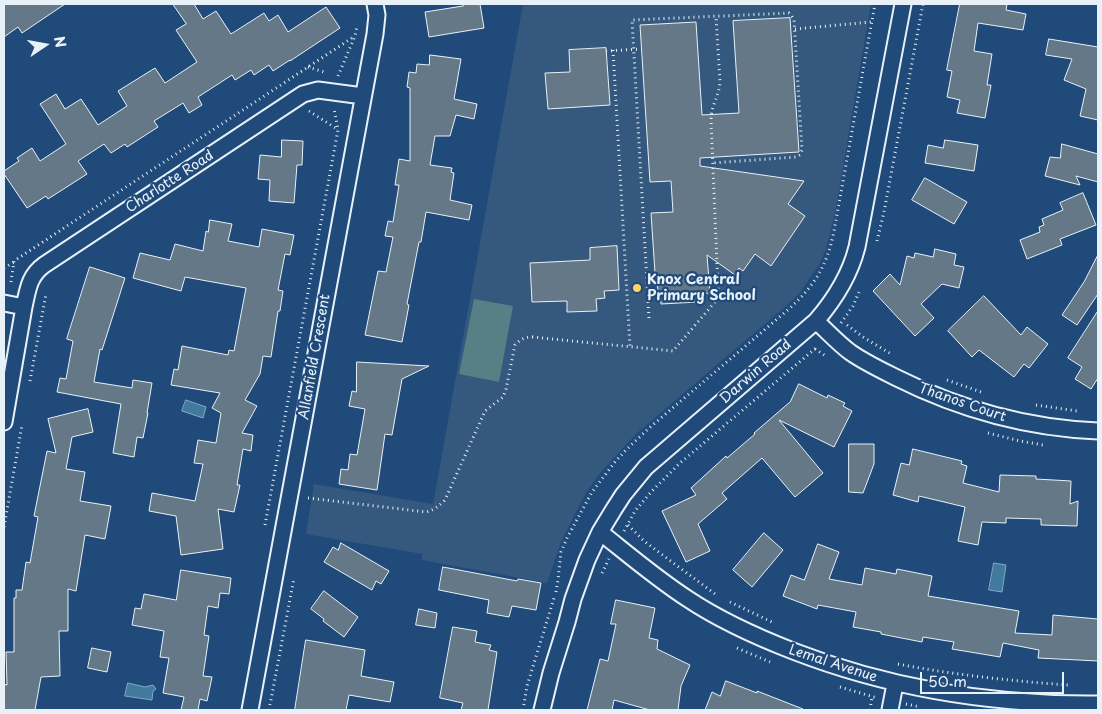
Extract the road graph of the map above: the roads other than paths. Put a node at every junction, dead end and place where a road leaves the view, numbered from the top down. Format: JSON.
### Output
{"nodes":[{"id":1,"x":375,"y":4,"type":"edge"},
{"id":2,"x":903,"y":4,"type":"edge"},
{"id":3,"x":363,"y":96,"type":"junction"},
{"id":4,"x":4,"y":303,"type":"edge"},
{"id":5,"x":24,"y":307,"type":"junction"},
{"id":6,"x":816,"y":321,"type":"junction"},
{"id":7,"x":4,"y":422,"type":"edge"},
{"id":8,"x":1098,"y":431,"type":"edge"},
{"id":9,"x":600,"y":532,"type":"junction"},
{"id":10,"x":895,"y":684,"type":"junction"},
{"id":11,"x":1098,"y":704,"type":"edge"},
{"id":12,"x":250,"y":710,"type":"edge"},
{"id":13,"x":542,"y":710,"type":"edge"},
{"id":14,"x":890,"y":710,"type":"edge"}],
"edges":[{"from":1,"to":3,"type":"street","name":"Allanfield Crescent"},
{"from":2,"to":6,"type":"street","name":"Darwin Road"},
{"from":3,"to":5,"type":"street","name":"Charlotte Road"},
{"from":3,"to":12,"type":"street","name":"Allanfield Crescent"},
{"from":4,"to":5,"type":"street"},
{"from":5,"to":7,"type":"street","name":"Charlotte Road"},
{"from":6,"to":8,"type":"street","name":"Thanos Court"},
{"from":6,"to":9,"type":"street","name":"Darwin Road"},
{"from":9,"to":10,"type":"street","name":"Lemal Avenue"},
{"from":9,"to":13,"type":"street","name":"Darwin Road"},
{"from":10,"to":11,"type":"street","name":"Lemal Avenue"},
{"from":10,"to":14,"type":"street"}]}
